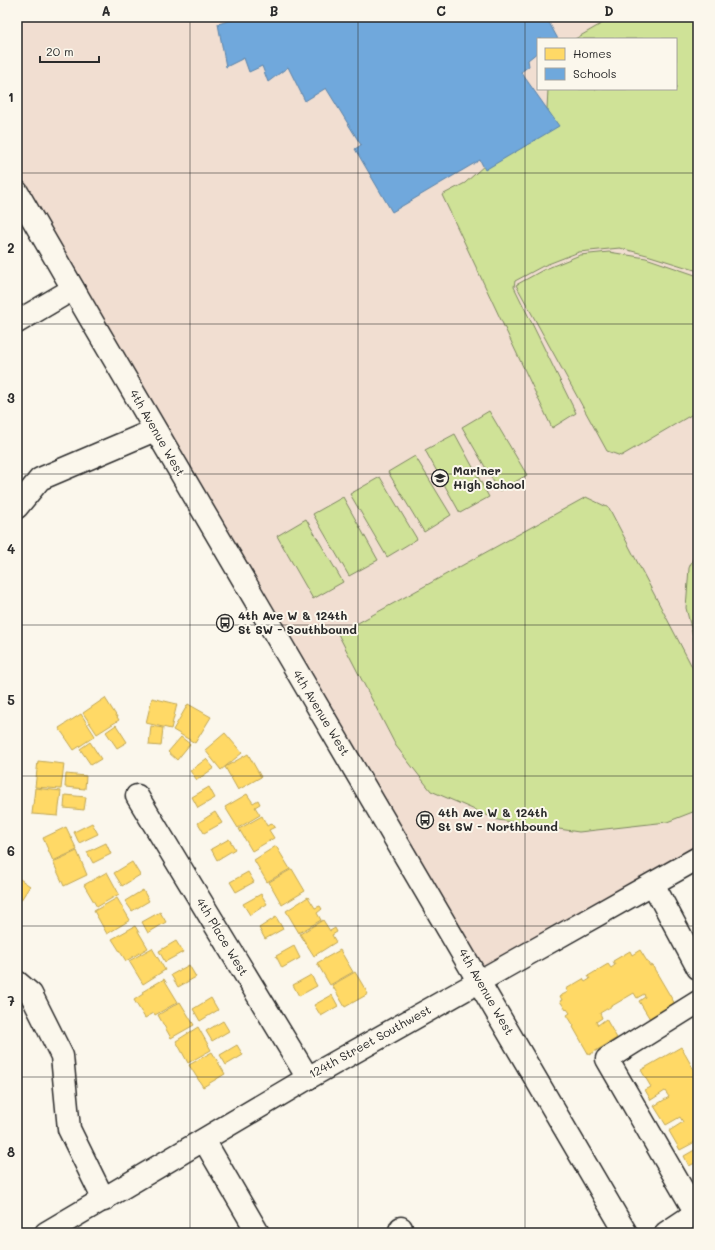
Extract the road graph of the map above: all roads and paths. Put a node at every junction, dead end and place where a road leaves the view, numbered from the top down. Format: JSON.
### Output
{"nodes":[{"id":1,"x":17,"y":192,"type":"edge"},
{"id":2,"x":73,"y":289,"type":"junction"},
{"id":3,"x":17,"y":322,"type":"edge"},
{"id":4,"x":155,"y":430,"type":"junction"},
{"id":5,"x":17,"y":507,"type":"edge"},
{"id":6,"x":137,"y":796,"type":"dead end"},
{"id":7,"x":698,"y":858,"type":"edge"},
{"id":8,"x":652,"y":884,"type":"junction"},
{"id":9,"x":698,"y":968,"type":"edge"},
{"id":10,"x":480,"y":980,"type":"junction"},
{"id":11,"x":17,"y":982,"type":"edge"},
{"id":12,"x":698,"y":1002,"type":"edge"},
{"id":13,"x":308,"y":1078,"type":"junction"},
{"id":14,"x":204,"y":1140,"type":"junction"},
{"id":15,"x":104,"y":1200,"type":"junction"},
{"id":16,"x":697,"y":1212,"type":"edge"},
{"id":17,"x":46,"y":1233,"type":"edge"},
{"id":18,"x":258,"y":1233,"type":"edge"},
{"id":19,"x":626,"y":1233,"type":"edge"},
{"id":20,"x":666,"y":1233,"type":"edge"}],
"edges":[{"from":1,"to":2,"type":"street","name":"4th Avenue West"},
{"from":2,"to":3,"type":"street"},
{"from":2,"to":4,"type":"street","name":"4th Avenue West"},
{"from":4,"to":5,"type":"street"},
{"from":4,"to":10,"type":"street","name":"4th Avenue West"},
{"from":6,"to":13,"type":"street","name":"4th Place West"},
{"from":7,"to":8,"type":"street","name":"124th Street Southwest"},
{"from":8,"to":9,"type":"street"},
{"from":8,"to":10,"type":"street","name":"124th Street Southwest"},
{"from":10,"to":13,"type":"street","name":"124th Street Southwest"},
{"from":10,"to":19,"type":"street","name":"4th Avenue West"},
{"from":11,"to":15,"type":"street"},
{"from":12,"to":16,"type":"street"},
{"from":13,"to":14,"type":"street","name":"124th Street Southwest"},
{"from":14,"to":15,"type":"street","name":"124th Street Southwest"},
{"from":14,"to":18,"type":"street"},
{"from":15,"to":17,"type":"street","name":"124th Street Southwest"},
{"from":16,"to":20,"type":"street"}]}
